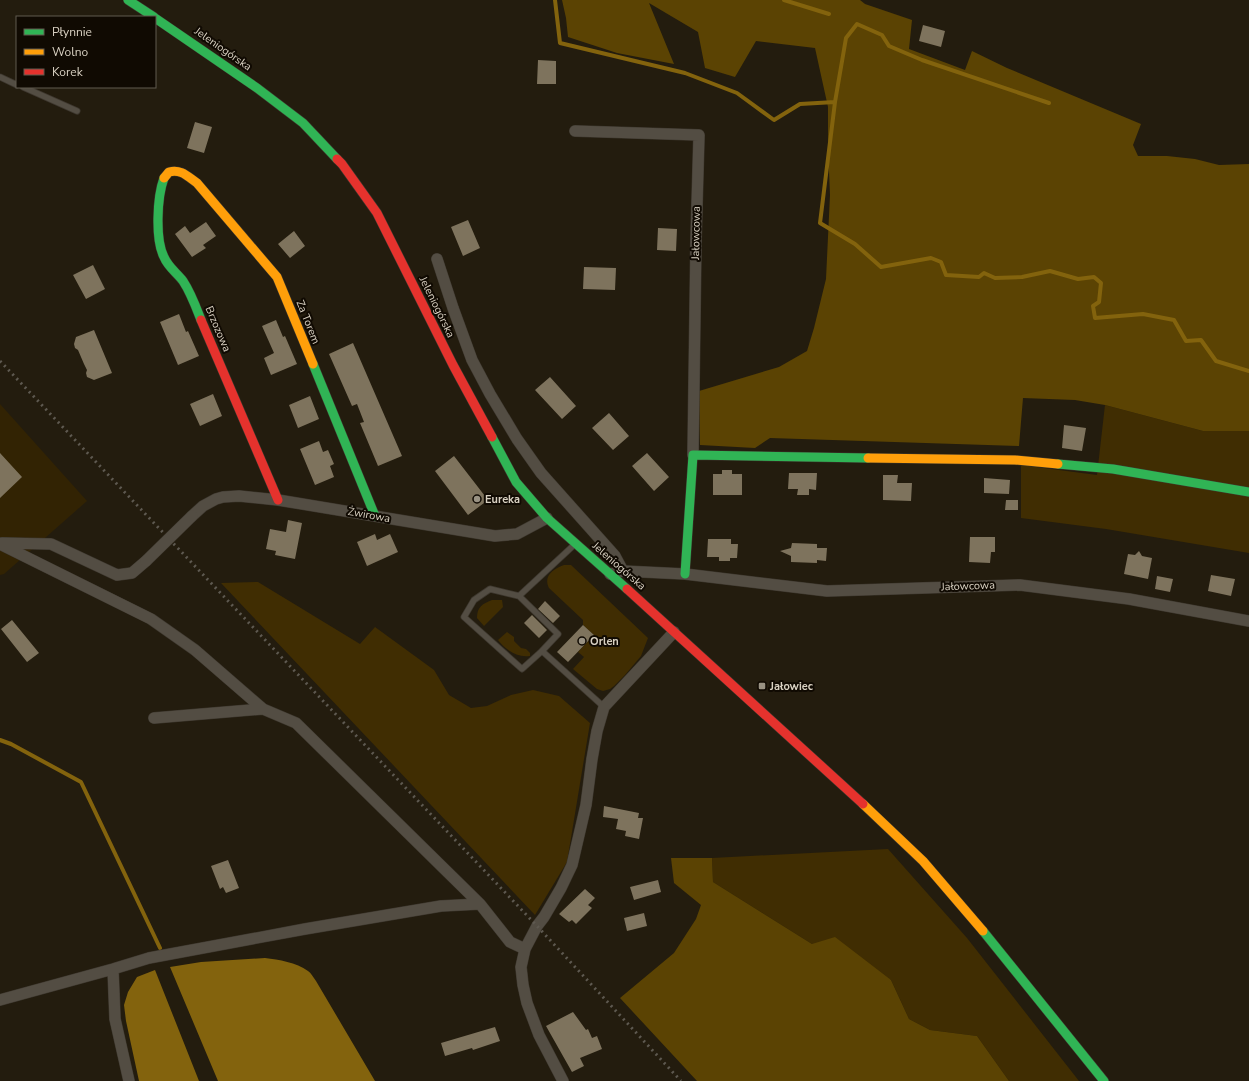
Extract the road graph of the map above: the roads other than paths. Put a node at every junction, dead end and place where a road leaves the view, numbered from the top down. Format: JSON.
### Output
{"nodes":[{"id":1,"x":128,"y":0,"type":"edge"},
{"id":2,"x":153,"y":16,"type":"edge"},
{"id":3,"x":156,"y":18,"type":"edge"},
{"id":4,"x":0,"y":77,"type":"edge"},
{"id":5,"x":16,"y":84,"type":"edge"},
{"id":6,"x":24,"y":88,"type":"edge"},
{"id":7,"x":77,"y":111,"type":"dead end"},
{"id":8,"x":575,"y":131,"type":"dead end"},
{"id":9,"x":172,"y":171,"type":"joint"},
{"id":10,"x":437,"y":259,"type":"dead end"},
{"id":11,"x":693,"y":455,"type":"junction"},
{"id":12,"x":1249,"y":492,"type":"edge"},
{"id":13,"x":278,"y":500,"type":"junction"},
{"id":14,"x":376,"y":516,"type":"junction"},
{"id":15,"x":547,"y":518,"type":"junction"},
{"id":16,"x":0,"y":543,"type":"edge"},
{"id":17,"x":575,"y":543,"type":"junction"},
{"id":18,"x":623,"y":571,"type":"junction"},
{"id":19,"x":610,"y":574,"type":"junction"},
{"id":20,"x":685,"y":574,"type":"junction"},
{"id":21,"x":519,"y":596,"type":"junction"},
{"id":22,"x":1249,"y":621,"type":"edge"},
{"id":23,"x":674,"y":632,"type":"junction"},
{"id":24,"x":542,"y":651,"type":"junction"},
{"id":25,"x":604,"y":707,"type":"junction"},
{"id":26,"x":263,"y":709,"type":"junction"},
{"id":27,"x":154,"y":718,"type":"dead end"},
{"id":28,"x":480,"y":904,"type":"junction"},
{"id":29,"x":525,"y":949,"type":"junction"},
{"id":30,"x":113,"y":969,"type":"junction"},
{"id":31,"x":0,"y":1000,"type":"edge"},
{"id":32,"x":129,"y":1081,"type":"edge"},
{"id":33,"x":562,"y":1081,"type":"edge"},
{"id":34,"x":1104,"y":1081,"type":"edge"}],
"edges":[{"from":1,"to":2,"type":"main road","name":"Jeleniogórska"},
{"from":3,"to":15,"type":"main road","name":"Jeleniogórska"},
{"from":4,"to":5,"type":"lane"},
{"from":6,"to":7,"type":"lane"},
{"from":8,"to":11,"type":"street","name":"Jałowcowa"},
{"from":9,"to":13,"type":"main road","name":"Brzozowa"},
{"from":9,"to":14,"type":"main road","name":"Za Torem"},
{"from":10,"to":18,"type":"street"},
{"from":11,"to":12,"type":"main road"},
{"from":11,"to":20,"type":"main road","name":"Jałowcowa"},
{"from":13,"to":14,"type":"street","name":"Żwirowa"},
{"from":13,"to":16,"type":"street","name":"Żwirowa","bridge":true},
{"from":14,"to":15,"type":"street","name":"Żwirowa"},
{"from":15,"to":17,"type":"main road","name":"Jeleniogórska"},
{"from":16,"to":26,"type":"street"},
{"from":17,"to":19,"type":"main road","name":"Jeleniogórska"},
{"from":17,"to":21,"type":"lane"},
{"from":18,"to":19,"type":"street","name":"Jałowcowa"},
{"from":18,"to":20,"type":"street","name":"Jałowcowa"},
{"from":19,"to":23,"type":"main road","name":"Jeleniogórska"},
{"from":20,"to":22,"type":"street","name":"Jałowcowa"},
{"from":21,"to":24,"type":"lane"},
{"from":21,"to":24,"type":"lane"},
{"from":23,"to":25,"type":"street"},
{"from":23,"to":34,"type":"main road","name":"Jeleniogórska"},
{"from":24,"to":25,"type":"lane"},
{"from":25,"to":29,"type":"street"},
{"from":26,"to":27,"type":"street"},
{"from":26,"to":28,"type":"street"},
{"from":28,"to":29,"type":"street"},
{"from":28,"to":30,"type":"street"},
{"from":29,"to":33,"type":"street"},
{"from":30,"to":31,"type":"street"},
{"from":30,"to":32,"type":"street"}]}
